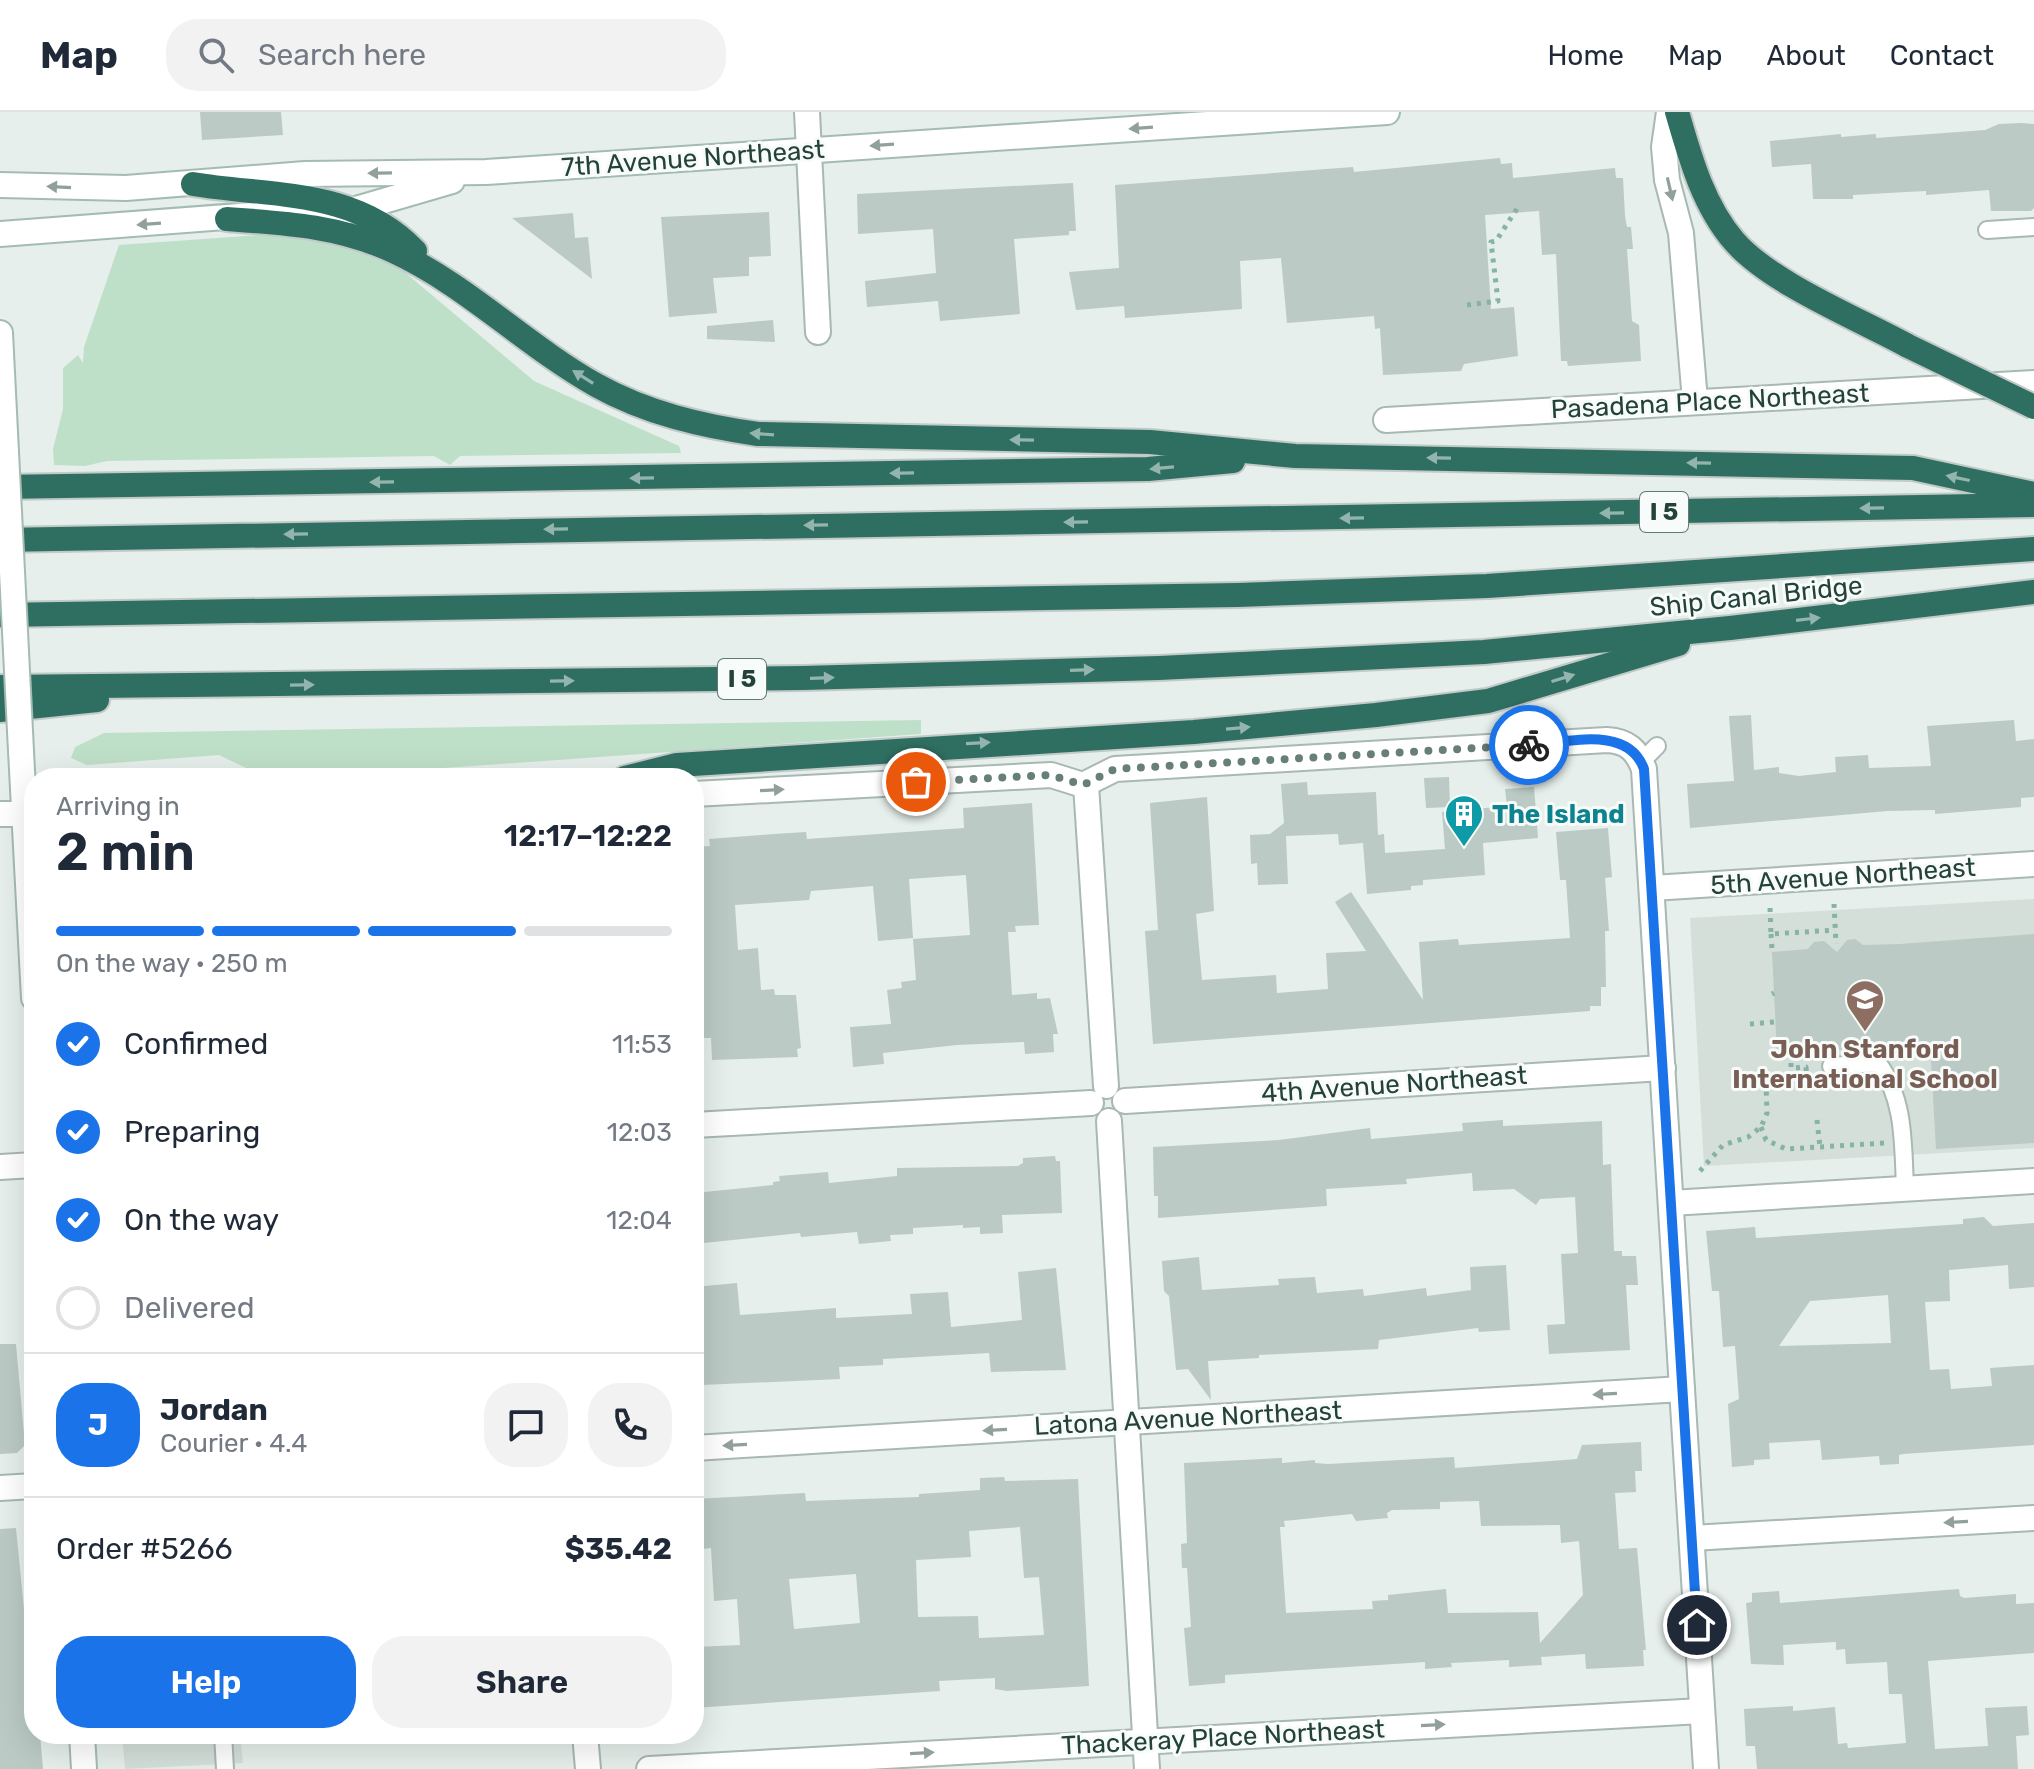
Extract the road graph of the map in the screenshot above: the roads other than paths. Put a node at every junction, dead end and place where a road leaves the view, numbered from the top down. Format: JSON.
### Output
{"nodes":[{"id":1,"x":807,"y":112,"type":"edge"},
{"id":2,"x":1387,"y":112,"type":"edge"},
{"id":3,"x":1669,"y":112,"type":"edge"},
{"id":4,"x":1677,"y":112,"type":"edge"},
{"id":5,"x":809,"y":150,"type":"junction"},
{"id":6,"x":486,"y":172,"type":"junction"},
{"id":7,"x":193,"y":184,"type":"junction"},
{"id":8,"x":0,"y":185,"type":"edge"},
{"id":9,"x":354,"y":211,"type":"junction"},
{"id":10,"x":227,"y":219,"type":"junction"},
{"id":11,"x":2034,"y":227,"type":"edge"},
{"id":12,"x":1987,"y":230,"type":"dead end"},
{"id":13,"x":0,"y":234,"type":"edge"},
{"id":14,"x":433,"y":271,"type":"junction"},
{"id":15,"x":818,"y":332,"type":"dead end"},
{"id":16,"x":0,"y":333,"type":"edge"},
{"id":17,"x":2034,"y":383,"type":"edge"},
{"id":18,"x":1695,"y":401,"type":"junction"},
{"id":19,"x":2034,"y":407,"type":"edge"},
{"id":20,"x":1386,"y":420,"type":"dead end"},
{"id":21,"x":1295,"y":456,"type":"junction"},
{"id":22,"x":0,"y":487,"type":"edge"},
{"id":23,"x":2034,"y":494,"type":"edge"},
{"id":24,"x":2034,"y":505,"type":"edge"},
{"id":25,"x":0,"y":540,"type":"edge"},
{"id":26,"x":2034,"y":549,"type":"edge"},
{"id":27,"x":2034,"y":592,"type":"edge"},
{"id":28,"x":0,"y":615,"type":"edge"},
{"id":29,"x":1730,"y":628,"type":"junction"},
{"id":30,"x":255,"y":685,"type":"junction"},
{"id":31,"x":0,"y":687,"type":"edge"},
{"id":32,"x":0,"y":710,"type":"edge"},
{"id":33,"x":665,"y":768,"type":"edge"},
{"id":34,"x":1086,"y":785,"type":"junction"},
{"id":35,"x":704,"y":793,"type":"edge"},
{"id":36,"x":19,"y":813,"type":"edge"},
{"id":37,"x":2034,"y":864,"type":"edge"},
{"id":38,"x":24,"y":875,"type":"edge"},
{"id":39,"x":1652,"y":888,"type":"junction"},
{"id":40,"x":1831,"y":1066,"type":"dead end"},
{"id":41,"x":1663,"y":1068,"type":"junction"},
{"id":42,"x":1107,"y":1097,"type":"junction"},
{"id":43,"x":704,"y":1124,"type":"edge"},
{"id":44,"x":24,"y":1166,"type":"edge"},
{"id":45,"x":0,"y":1167,"type":"edge"},
{"id":46,"x":2034,"y":1181,"type":"edge"},
{"id":47,"x":1905,"y":1189,"type":"junction"},
{"id":48,"x":1671,"y":1203,"type":"junction"},
{"id":49,"x":1682,"y":1389,"type":"junction"},
{"id":50,"x":1128,"y":1422,"type":"junction"},
{"id":51,"x":704,"y":1447,"type":"edge"},
{"id":52,"x":24,"y":1487,"type":"edge"},
{"id":53,"x":0,"y":1488,"type":"edge"},
{"id":54,"x":2034,"y":1518,"type":"edge"},
{"id":55,"x":1692,"y":1538,"type":"junction"},
{"id":56,"x":1702,"y":1711,"type":"junction"},
{"id":57,"x":1145,"y":1740,"type":"junction"},
{"id":58,"x":83,"y":1744,"type":"edge"},
{"id":59,"x":224,"y":1744,"type":"edge"},
{"id":60,"x":586,"y":1744,"type":"edge"},
{"id":61,"x":84,"y":1769,"type":"edge"},
{"id":62,"x":225,"y":1769,"type":"edge"},
{"id":63,"x":588,"y":1769,"type":"edge"},
{"id":64,"x":649,"y":1769,"type":"edge"},
{"id":65,"x":1147,"y":1769,"type":"edge"},
{"id":66,"x":1706,"y":1769,"type":"edge"}],
"edges":[{"from":1,"to":5,"type":"street"},
{"from":2,"to":5,"type":"street","name":"7th Avenue Northeast","one_way":true},
{"from":3,"to":18,"type":"street","one_way":true},
{"from":4,"to":19,"type":"highway","bridge":true},
{"from":5,"to":6,"type":"street","name":"7th Avenue Northeast"},
{"from":5,"to":15,"type":"street"},
{"from":6,"to":7,"type":"street","name":"7th Avenue Northeast","one_way":true},
{"from":6,"to":9,"type":"street"},
{"from":7,"to":8,"type":"street","name":"7th Avenue Northeast","one_way":true},
{"from":7,"to":9,"type":"highway"},
{"from":9,"to":10,"type":"street"},
{"from":9,"to":14,"type":"highway"},
{"from":10,"to":13,"type":"street","one_way":true},
{"from":10,"to":14,"type":"highway"},
{"from":11,"to":12,"type":"lane"},
{"from":21,"to":14,"type":"highway","one_way":true},
{"from":16,"to":36,"type":"street","bridge":true},
{"from":17,"to":18,"type":"street","name":"Pasadena Place Northeast"},
{"from":18,"to":20,"type":"street","name":"Pasadena Place Northeast"},
{"from":21,"to":22,"type":"highway","one_way":true},
{"from":23,"to":21,"type":"highway","one_way":true},
{"from":24,"to":25,"type":"highway","number":"I 5","one_way":true},
{"from":26,"to":28,"type":"highway"},
{"from":29,"to":27,"type":"highway","name":"Ship Canal Bridge","number":"I 5","one_way":true},
{"from":30,"to":29,"type":"highway","name":"Ship Canal Bridge","number":"I 5","one_way":true},
{"from":33,"to":29,"type":"highway","one_way":true},
{"from":30,"to":31,"type":"highway","number":"I 5"},
{"from":30,"to":32,"type":"highway"},
{"from":35,"to":34,"type":"street","one_way":true},
{"from":34,"to":39,"type":"street"},
{"from":34,"to":42,"type":"street"},
{"from":36,"to":38,"type":"street"},
{"from":37,"to":39,"type":"street","name":"5th Avenue Northeast"},
{"from":39,"to":41,"type":"street"},
{"from":40,"to":47,"type":"lane"},
{"from":41,"to":42,"type":"street","name":"4th Avenue Northeast"},
{"from":41,"to":48,"type":"street"},
{"from":42,"to":43,"type":"street","name":"4th Avenue Northeast"},
{"from":42,"to":50,"type":"street"},
{"from":44,"to":45,"type":"street"},
{"from":46,"to":47,"type":"street"},
{"from":47,"to":48,"type":"street"},
{"from":48,"to":49,"type":"street"},
{"from":49,"to":50,"type":"street","name":"Latona Avenue Northeast","one_way":true},
{"from":49,"to":55,"type":"street"},
{"from":50,"to":51,"type":"street","name":"Latona Avenue Northeast","one_way":true},
{"from":50,"to":57,"type":"street"},
{"from":52,"to":53,"type":"street"},
{"from":54,"to":55,"type":"street","one_way":true},
{"from":55,"to":56,"type":"street"},
{"from":57,"to":56,"type":"street","name":"Thackeray Place Northeast","one_way":true},
{"from":56,"to":66,"type":"street"},
{"from":64,"to":57,"type":"street","name":"Thackeray Place Northeast","one_way":true},
{"from":57,"to":65,"type":"street"},
{"from":58,"to":61,"type":"street"},
{"from":59,"to":62,"type":"lane"},
{"from":60,"to":63,"type":"street"}]}
